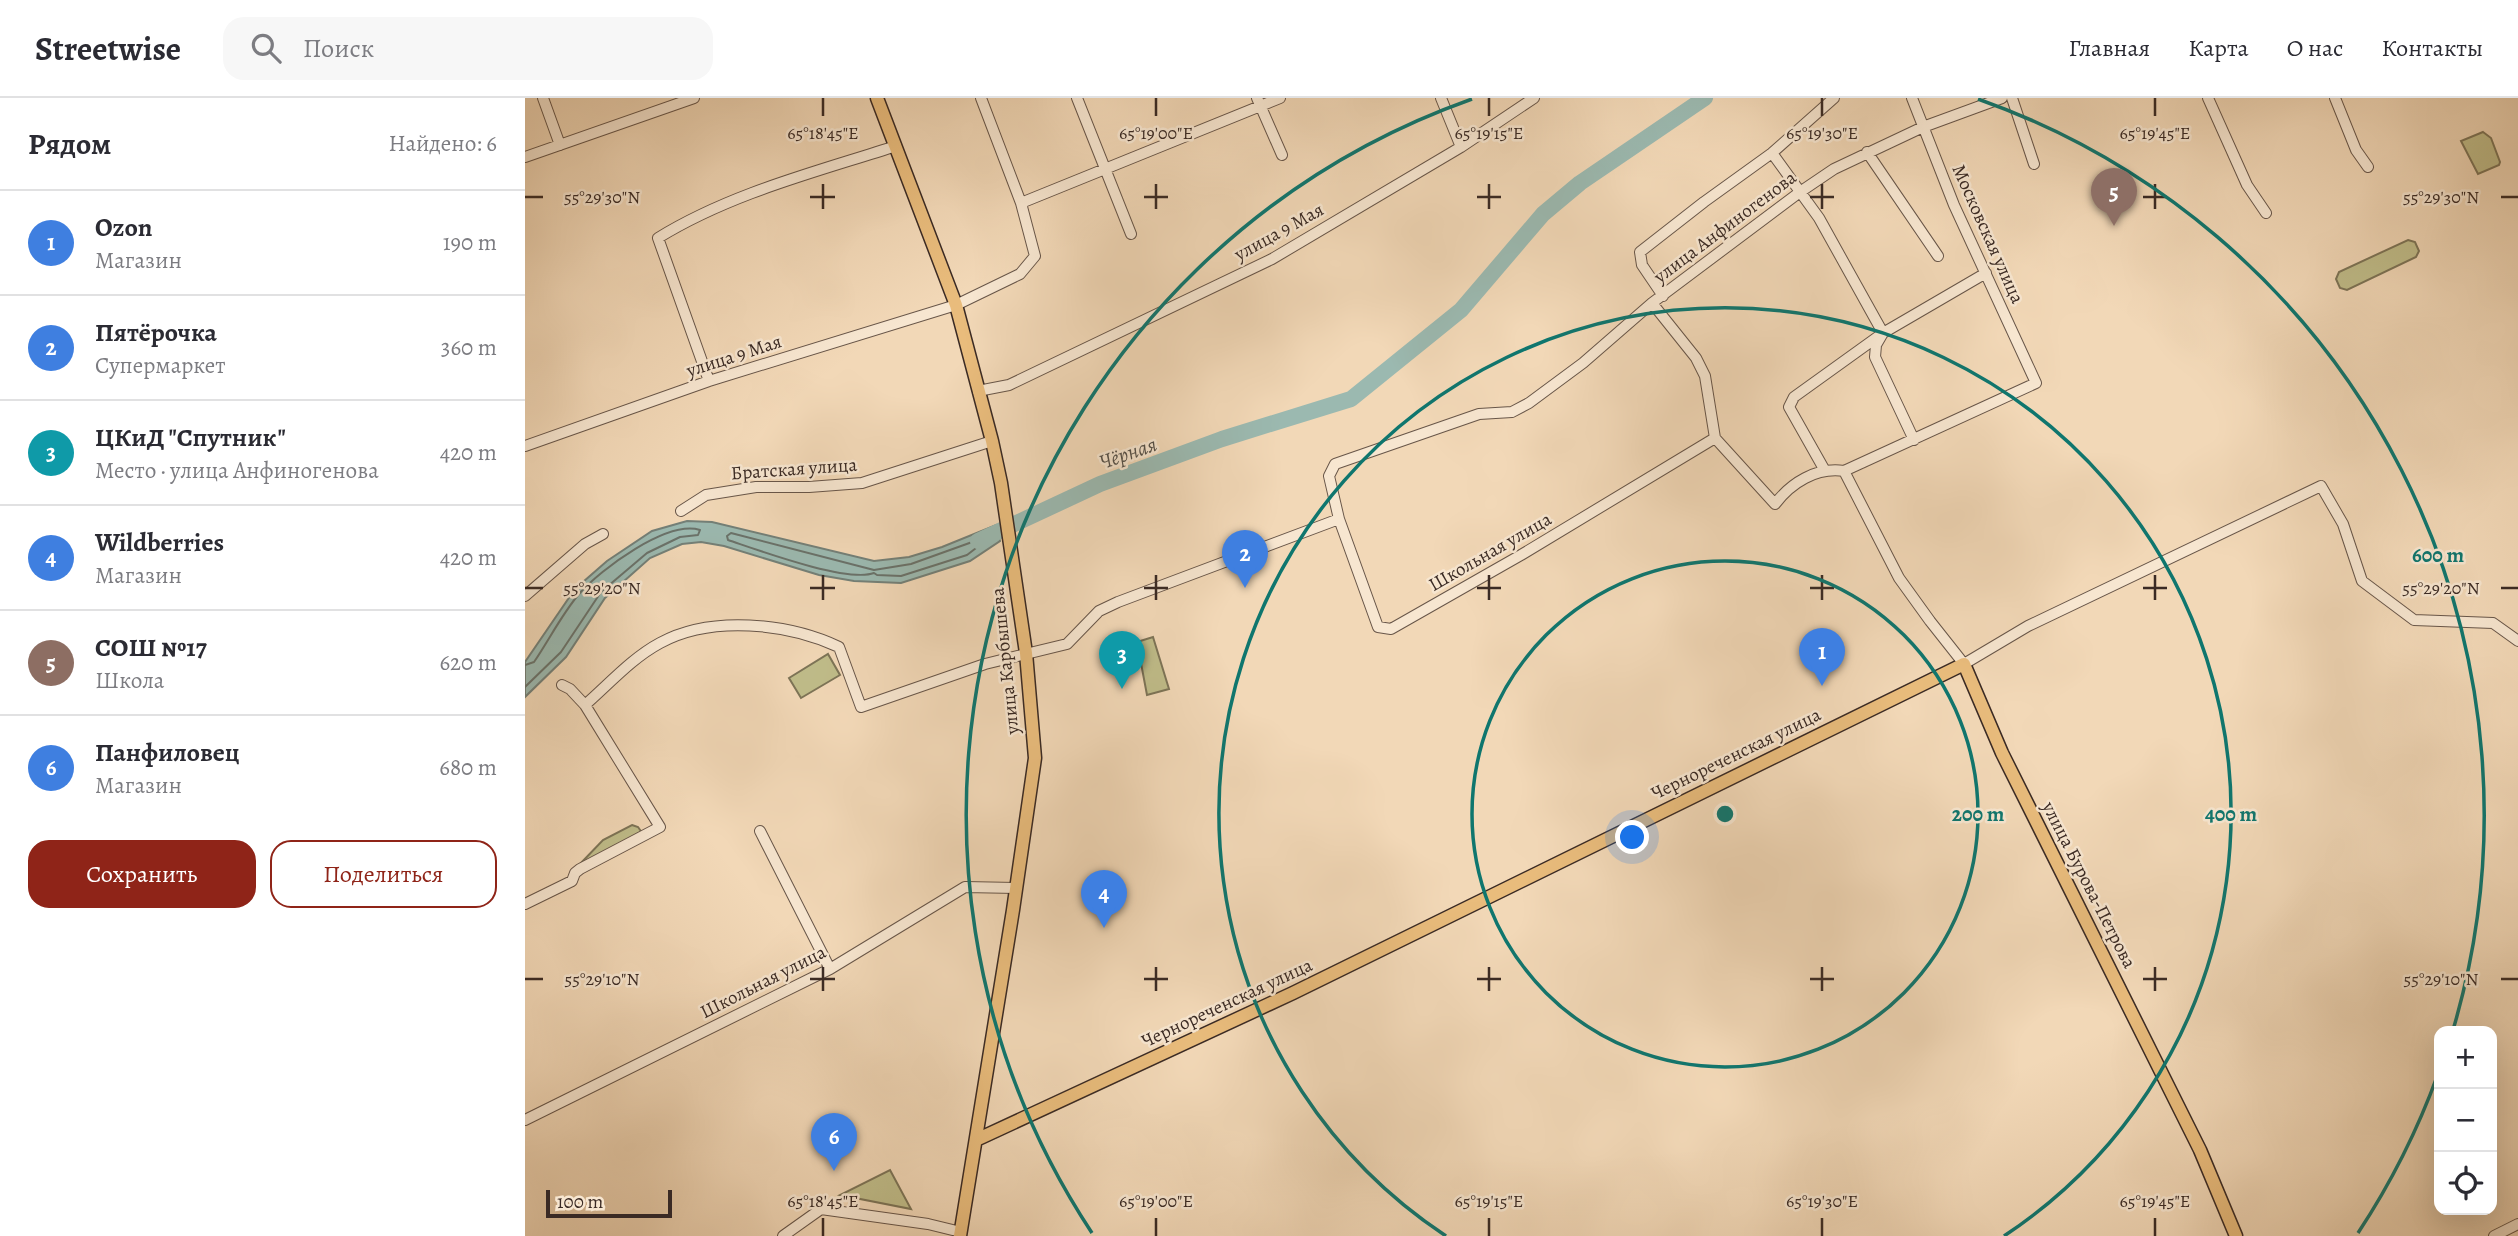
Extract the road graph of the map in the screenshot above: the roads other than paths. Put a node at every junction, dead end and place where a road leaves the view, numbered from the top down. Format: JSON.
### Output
{"nodes":[{"id":1,"x":543,"y":98,"type":"edge"},
{"id":2,"x":694,"y":98,"type":"edge"},
{"id":3,"x":877,"y":98,"type":"edge"},
{"id":4,"x":981,"y":98,"type":"edge"},
{"id":5,"x":1077,"y":98,"type":"edge"},
{"id":6,"x":1280,"y":98,"type":"edge"},
{"id":7,"x":1440,"y":98,"type":"edge"},
{"id":8,"x":1534,"y":98,"type":"edge"},
{"id":9,"x":1834,"y":98,"type":"edge"},
{"id":10,"x":1912,"y":98,"type":"edge"},
{"id":11,"x":2002,"y":98,"type":"edge"},
{"id":12,"x":2012,"y":98,"type":"edge"},
{"id":13,"x":2208,"y":98,"type":"edge"},
{"id":14,"x":2335,"y":98,"type":"edge"},
{"id":15,"x":1258,"y":102,"type":"edge"},
{"id":16,"x":1923,"y":127,"type":"junction"},
{"id":17,"x":560,"y":145,"type":"junction"},
{"id":18,"x":896,"y":146,"type":"junction"},
{"id":19,"x":1461,"y":147,"type":"junction"},
{"id":20,"x":1867,"y":152,"type":"junction"},
{"id":21,"x":1772,"y":153,"type":"junction"},
{"id":22,"x":1282,"y":155,"type":"dead end"},
{"id":23,"x":525,"y":157,"type":"edge"},
{"id":24,"x":2034,"y":164,"type":"dead end"},
{"id":25,"x":2368,"y":167,"type":"dead end"},
{"id":26,"x":1105,"y":169,"type":"junction"},
{"id":27,"x":1800,"y":192,"type":"junction"},
{"id":28,"x":1021,"y":203,"type":"junction"},
{"id":29,"x":2266,"y":213,"type":"dead end"},
{"id":30,"x":1131,"y":234,"type":"dead end"},
{"id":31,"x":1938,"y":256,"type":"dead end"},
{"id":32,"x":1986,"y":273,"type":"junction"},
{"id":33,"x":1663,"y":296,"type":"junction"},
{"id":34,"x":1652,"y":303,"type":"junction"},
{"id":35,"x":955,"y":305,"type":"junction"},
{"id":36,"x":1884,"y":333,"type":"junction"},
{"id":37,"x":1875,"y":357,"type":"junction"},
{"id":38,"x":1851,"y":358,"type":"junction"},
{"id":39,"x":709,"y":381,"type":"junction"},
{"id":40,"x":978,"y":391,"type":"junction"},
{"id":41,"x":1715,"y":438,"type":"junction"},
{"id":42,"x":1914,"y":440,"type":"junction"},
{"id":43,"x":992,"y":441,"type":"junction"},
{"id":44,"x":525,"y":446,"type":"edge"},
{"id":45,"x":1824,"y":469,"type":"junction"},
{"id":46,"x":1844,"y":471,"type":"junction"},
{"id":47,"x":681,"y":511,"type":"dead end"},
{"id":48,"x":1339,"y":519,"type":"junction"},
{"id":49,"x":603,"y":534,"type":"dead end"},
{"id":50,"x":525,"y":596,"type":"edge"},
{"id":51,"x":2518,"y":640,"type":"edge"},
{"id":52,"x":1026,"y":653,"type":"junction"},
{"id":53,"x":1964,"y":664,"type":"junction"},
{"id":54,"x":562,"y":685,"type":"dead end"},
{"id":55,"x":585,"y":705,"type":"junction"},
{"id":56,"x":760,"y":831,"type":"dead end"},
{"id":57,"x":1016,"y":888,"type":"junction"},
{"id":58,"x":525,"y":904,"type":"edge"},
{"id":59,"x":830,"y":969,"type":"junction"},
{"id":60,"x":525,"y":1120,"type":"edge"},
{"id":61,"x":976,"y":1140,"type":"junction"},
{"id":62,"x":2518,"y":1224,"type":"edge"},
{"id":63,"x":961,"y":1234,"type":"edge"},
{"id":64,"x":783,"y":1236,"type":"edge"},
{"id":65,"x":2237,"y":1236,"type":"edge"},
{"id":66,"x":2494,"y":1236,"type":"edge"}],
"edges":[{"from":1,"to":17,"type":"street"},
{"from":2,"to":17,"type":"street"},
{"from":3,"to":18,"type":"main road","name":"улица Карбышева"},
{"from":4,"to":28,"type":"street"},
{"from":5,"to":26,"type":"street"},
{"from":6,"to":15,"type":"street"},
{"from":7,"to":19,"type":"street"},
{"from":8,"to":19,"type":"street","name":"улица 9 Мая"},
{"from":9,"to":21,"type":"street"},
{"from":10,"to":16,"type":"street","name":"Московская улица"},
{"from":11,"to":16,"type":"street","name":"улица Анфиногенова"},
{"from":12,"to":24,"type":"street"},
{"from":13,"to":29,"type":"street"},
{"from":14,"to":25,"type":"street"},
{"from":15,"to":22,"type":"street"},
{"from":15,"to":26,"type":"street"},
{"from":16,"to":20,"type":"street","name":"улица Анфиногенова"},
{"from":16,"to":32,"type":"street","name":"Московская улица"},
{"from":17,"to":23,"type":"street"},
{"from":18,"to":35,"type":"main road","name":"улица Карбышева"},
{"from":18,"to":39,"type":"street"},
{"from":19,"to":40,"type":"street","name":"улица 9 Мая"},
{"from":20,"to":27,"type":"street","name":"улица Анфиногенова"},
{"from":20,"to":31,"type":"street"},
{"from":21,"to":27,"type":"street"},
{"from":21,"to":33,"type":"street"},
{"from":26,"to":28,"type":"street"},
{"from":26,"to":30,"type":"street"},
{"from":27,"to":33,"type":"street","name":"улица Анфиногенова"},
{"from":27,"to":36,"type":"street"},
{"from":28,"to":35,"type":"street","name":"улица 9 Мая"},
{"from":32,"to":36,"type":"street"},
{"from":32,"to":42,"type":"street","name":"Московская улица"},
{"from":33,"to":34,"type":"street","name":"улица Анфиногенова"},
{"from":34,"to":41,"type":"street"},
{"from":34,"to":48,"type":"street","name":"улица Анфиногенова"},
{"from":35,"to":39,"type":"street","name":"улица 9 Мая"},
{"from":35,"to":40,"type":"main road","name":"улица Карбышева"},
{"from":36,"to":37,"type":"street"},
{"from":36,"to":38,"type":"street"},
{"from":37,"to":38,"type":"street"},
{"from":37,"to":42,"type":"street"},
{"from":38,"to":45,"type":"street"},
{"from":39,"to":44,"type":"street","name":"улица 9 Мая"},
{"from":40,"to":43,"type":"main road","name":"улица Карбышева"},
{"from":41,"to":45,"type":"street"},
{"from":41,"to":48,"type":"street","name":"Школьная улица"},
{"from":42,"to":46,"type":"street"},
{"from":43,"to":47,"type":"street","name":"Братская улица"},
{"from":43,"to":52,"type":"main road","name":"улица Карбышева"},
{"from":45,"to":46,"type":"street"},
{"from":46,"to":53,"type":"street"},
{"from":48,"to":52,"type":"street"},
{"from":49,"to":50,"type":"street"},
{"from":51,"to":53,"type":"street","name":"Чернореченская улица"},
{"from":52,"to":55,"type":"street"},
{"from":52,"to":57,"type":"main road","name":"улица Карбышева"},
{"from":53,"to":61,"type":"main road","name":"Чернореченская улица"},
{"from":53,"to":65,"type":"main road","name":"улица Бурова-Петрова"},
{"from":54,"to":55,"type":"street"},
{"from":55,"to":58,"type":"street"},
{"from":56,"to":59,"type":"street"},
{"from":57,"to":59,"type":"street","name":"Школьная улица"},
{"from":57,"to":61,"type":"main road","name":"улица Карбышева"},
{"from":59,"to":60,"type":"street","name":"Школьная улица"},
{"from":61,"to":63,"type":"main road","name":"улица Карбышева"},
{"from":62,"to":66,"type":"street"},
{"from":63,"to":64,"type":"street"}]}
